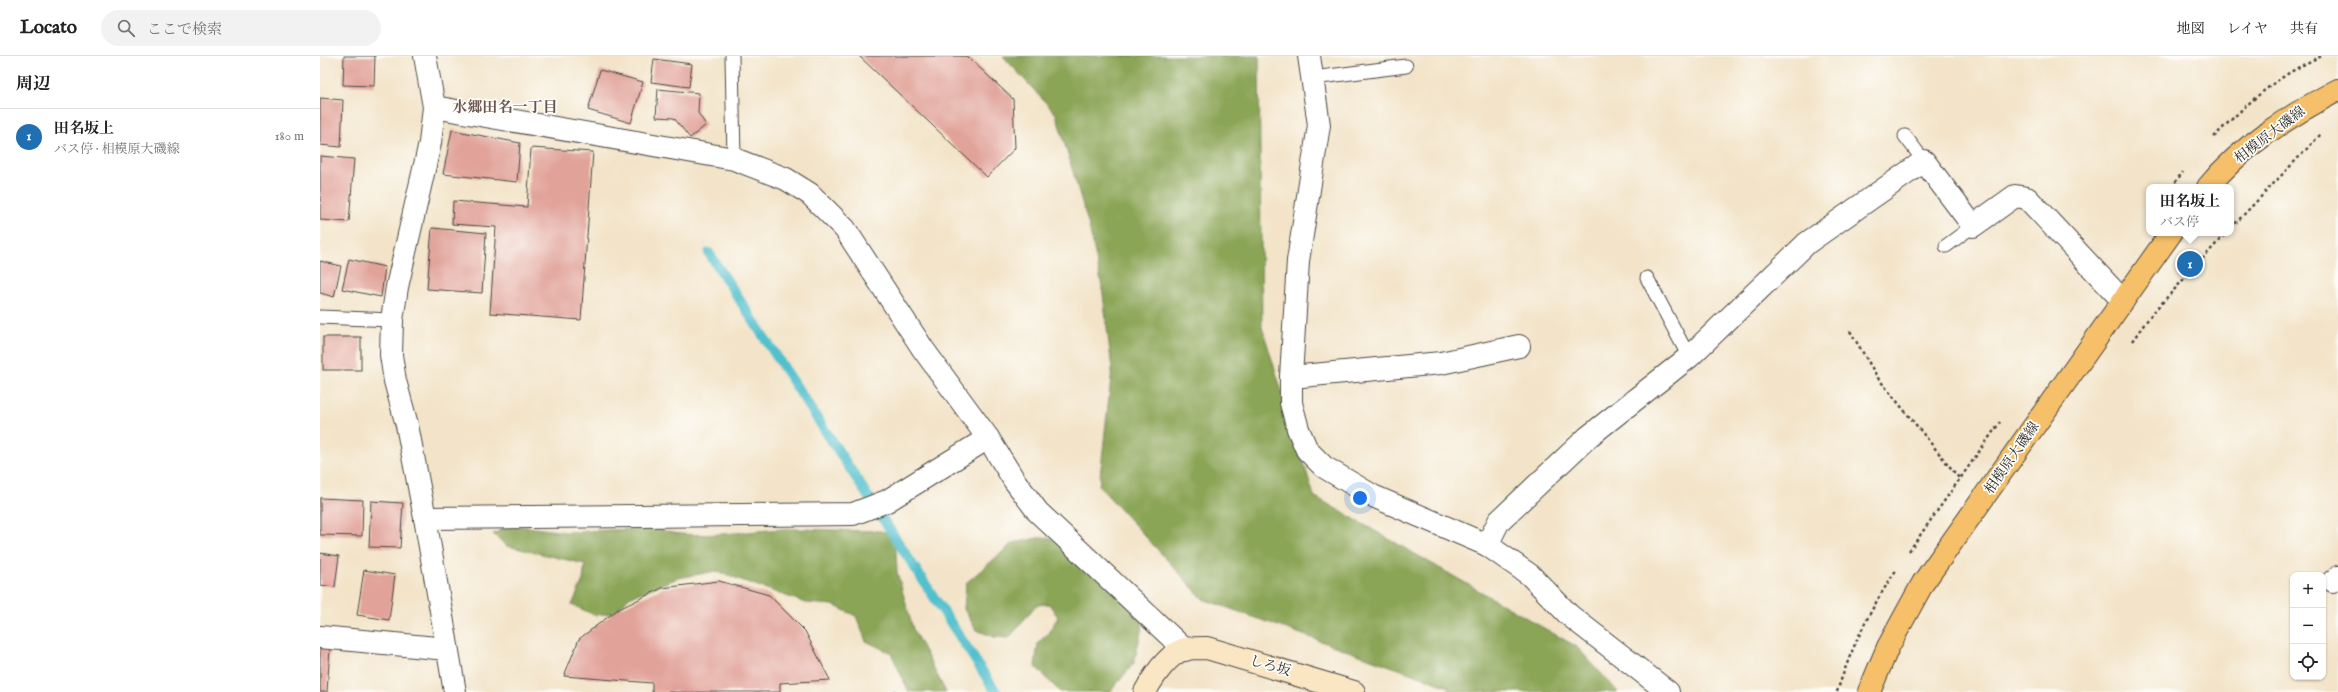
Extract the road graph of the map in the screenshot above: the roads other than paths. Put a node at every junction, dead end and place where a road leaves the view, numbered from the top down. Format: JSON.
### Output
{"nodes":[{"id":1,"x":425,"y":56,"type":"edge"},
{"id":2,"x":732,"y":56,"type":"edge"},
{"id":3,"x":1309,"y":56,"type":"edge"},
{"id":4,"x":1406,"y":66,"type":"dead end"},
{"id":5,"x":1313,"y":78,"type":"junction"},
{"id":6,"x":2338,"y":90,"type":"edge"},
{"id":7,"x":434,"y":107,"type":"junction"},
{"id":8,"x":1905,"y":136,"type":"dead end"},
{"id":9,"x":734,"y":159,"type":"junction"},
{"id":10,"x":1924,"y":161,"type":"junction"},
{"id":11,"x":2211,"y":184,"type":"edge"},
{"id":12,"x":1973,"y":226,"type":"junction"},
{"id":13,"x":2169,"y":236,"type":"edge"},
{"id":14,"x":1946,"y":246,"type":"dead end"},
{"id":15,"x":1647,"y":278,"type":"dead end"},
{"id":16,"x":2123,"y":301,"type":"junction"},
{"id":17,"x":320,"y":317,"type":"edge"},
{"id":18,"x":392,"y":320,"type":"junction"},
{"id":19,"x":1518,"y":346,"type":"dead end"},
{"id":20,"x":1689,"y":357,"type":"junction"},
{"id":21,"x":1291,"y":377,"type":"junction"},
{"id":22,"x":988,"y":438,"type":"junction"},
{"id":23,"x":425,"y":518,"type":"junction"},
{"id":24,"x":1487,"y":545,"type":"junction"},
{"id":25,"x":320,"y":637,"type":"edge"},
{"id":26,"x":447,"y":649,"type":"junction"},
{"id":27,"x":1184,"y":650,"type":"junction"},
{"id":28,"x":455,"y":692,"type":"edge"},
{"id":29,"x":1145,"y":692,"type":"edge"},
{"id":30,"x":1354,"y":692,"type":"edge"},
{"id":31,"x":1668,"y":692,"type":"edge"},
{"id":32,"x":1869,"y":692,"type":"edge"}],
"edges":[{"from":1,"to":7,"type":"street"},
{"from":2,"to":9,"type":"lane"},
{"from":3,"to":5,"type":"street"},
{"from":4,"to":5,"type":"lane"},
{"from":5,"to":21,"type":"street"},
{"from":6,"to":11,"type":"main road","name":"相模原大磯線"},
{"from":7,"to":9,"type":"street"},
{"from":7,"to":18,"type":"street"},
{"from":8,"to":10,"type":"lane"},
{"from":9,"to":22,"type":"street"},
{"from":10,"to":12,"type":"street"},
{"from":10,"to":20,"type":"street"},
{"from":12,"to":14,"type":"lane"},
{"from":12,"to":16,"type":"street"},
{"from":13,"to":16,"type":"main road","name":"相模原大磯線"},
{"from":15,"to":20,"type":"lane"},
{"from":16,"to":32,"type":"main road","name":"相模原大磯線"},
{"from":17,"to":18,"type":"lane"},
{"from":18,"to":23,"type":"street"},
{"from":19,"to":21,"type":"street"},
{"from":20,"to":24,"type":"street"},
{"from":21,"to":24,"type":"street"},
{"from":22,"to":23,"type":"street"},
{"from":22,"to":27,"type":"street"},
{"from":23,"to":26,"type":"street"},
{"from":24,"to":31,"type":"street"},
{"from":25,"to":26,"type":"street"},
{"from":26,"to":28,"type":"street"},
{"from":27,"to":29,"type":"street"},
{"from":27,"to":30,"type":"street","name":"しろ坂"}]}
